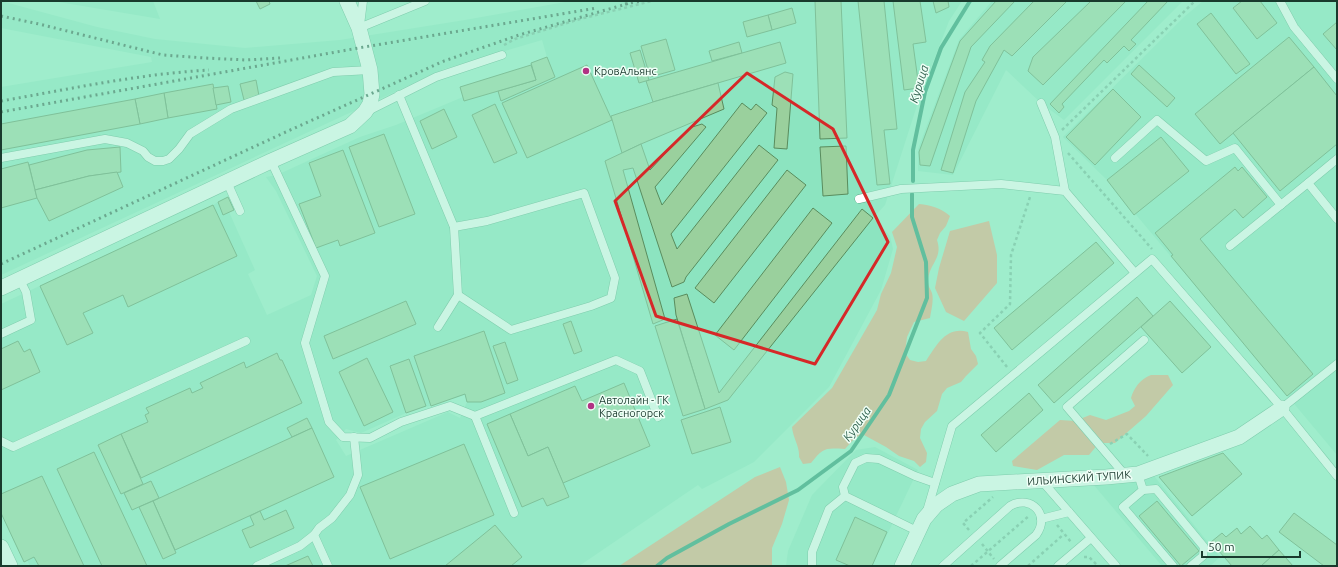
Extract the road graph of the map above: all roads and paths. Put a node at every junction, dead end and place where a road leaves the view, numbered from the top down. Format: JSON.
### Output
{"nodes":[{"id":1,"x":347,"y":1,"type":"edge"},
{"id":2,"x":363,"y":1,"type":"edge"},
{"id":3,"x":425,"y":1,"type":"edge"},
{"id":4,"x":652,"y":1,"type":"edge"},
{"id":5,"x":1195,"y":1,"type":"edge"},
{"id":6,"x":1280,"y":1,"type":"edge"},
{"id":7,"x":359,"y":28,"type":"junction"},
{"id":8,"x":502,"y":55,"type":"joint"},
{"id":9,"x":370,"y":70,"type":"junction"},
{"id":10,"x":1337,"y":79,"type":"edge"},
{"id":11,"x":399,"y":95,"type":"junction"},
{"id":12,"x":1041,"y":103,"type":"dead end"},
{"id":13,"x":365,"y":112,"type":"junction"},
{"id":14,"x":1055,"y":137,"type":"junction"},
{"id":15,"x":1,"y":158,"type":"edge"},
{"id":16,"x":1115,"y":158,"type":"dead end"},
{"id":17,"x":1337,"y":159,"type":"edge"},
{"id":18,"x":271,"y":161,"type":"junction"},
{"id":19,"x":227,"y":182,"type":"junction"},
{"id":20,"x":1308,"y":183,"type":"junction"},
{"id":21,"x":1034,"y":187,"type":"junction"},
{"id":22,"x":1065,"y":191,"type":"junction"},
{"id":23,"x":859,"y":199,"type":"dead end"},
{"id":24,"x":1281,"y":205,"type":"junction"},
{"id":25,"x":240,"y":211,"type":"dead end"},
{"id":26,"x":1337,"y":218,"type":"edge"},
{"id":27,"x":454,"y":227,"type":"junction"},
{"id":28,"x":1230,"y":246,"type":"dead end"},
{"id":29,"x":1135,"y":273,"type":"junction"},
{"id":30,"x":20,"y":280,"type":"junction"},
{"id":31,"x":1,"y":288,"type":"edge"},
{"id":32,"x":458,"y":294,"type":"junction"},
{"id":33,"x":438,"y":327,"type":"dead end"},
{"id":34,"x":1,"y":334,"type":"edge"},
{"id":35,"x":1144,"y":340,"type":"dead end"},
{"id":36,"x":246,"y":341,"type":"dead end"},
{"id":37,"x":1337,"y":364,"type":"edge"},
{"id":38,"x":1014,"y":375,"type":"junction"},
{"id":39,"x":1282,"y":408,"type":"junction"},
{"id":40,"x":475,"y":416,"type":"junction"},
{"id":41,"x":658,"y":417,"type":"dead end"},
{"id":42,"x":354,"y":437,"type":"junction"},
{"id":43,"x":1,"y":441,"type":"edge"},
{"id":44,"x":1102,"y":448,"type":"junction"},
{"id":45,"x":1158,"y":466,"type":"junction"},
{"id":46,"x":1132,"y":474,"type":"junction"},
{"id":47,"x":1337,"y":476,"type":"edge"},
{"id":48,"x":1042,"y":481,"type":"junction"},
{"id":49,"x":935,"y":483,"type":"junction"},
{"id":50,"x":1143,"y":490,"type":"junction"},
{"id":51,"x":845,"y":496,"type":"junction"},
{"id":52,"x":1069,"y":512,"type":"junction"},
{"id":53,"x":514,"y":513,"type":"dead end"},
{"id":54,"x":1042,"y":519,"type":"junction"},
{"id":55,"x":921,"y":525,"type":"junction"},
{"id":56,"x":1064,"y":534,"type":"dead end"},
{"id":57,"x":314,"y":535,"type":"junction"},
{"id":58,"x":1091,"y":538,"type":"junction"},
{"id":59,"x":1,"y":547,"type":"edge"},
{"id":60,"x":1080,"y":559,"type":"dead end"},
{"id":61,"x":6,"y":564,"type":"edge"},
{"id":62,"x":256,"y":566,"type":"edge"},
{"id":63,"x":328,"y":566,"type":"edge"},
{"id":64,"x":812,"y":566,"type":"edge"},
{"id":65,"x":902,"y":566,"type":"edge"},
{"id":66,"x":942,"y":566,"type":"edge"},
{"id":67,"x":1000,"y":566,"type":"edge"},
{"id":68,"x":1028,"y":566,"type":"edge"},
{"id":69,"x":1058,"y":566,"type":"edge"},
{"id":70,"x":1098,"y":566,"type":"edge"},
{"id":71,"x":1116,"y":566,"type":"edge"},
{"id":72,"x":1173,"y":566,"type":"edge"},
{"id":73,"x":1191,"y":566,"type":"edge"}],
"edges":[{"from":1,"to":7,"type":"street"},
{"from":2,"to":7,"type":"lane"},
{"from":3,"to":7,"type":"lane"},
{"from":4,"to":8,"type":"path"},
{"from":5,"to":14,"type":"path"},
{"from":6,"to":10,"type":"lane"},
{"from":7,"to":9,"type":"street"},
{"from":8,"to":11,"type":"lane"},
{"from":9,"to":13,"type":"street"},
{"from":9,"to":15,"type":"lane"},
{"from":11,"to":13,"type":"lane"},
{"from":11,"to":27,"type":"lane"},
{"from":12,"to":14,"type":"lane"},
{"from":13,"to":18,"type":"street"},
{"from":14,"to":22,"type":"lane"},
{"from":16,"to":24,"type":"lane"},
{"from":17,"to":20,"type":"lane"},
{"from":18,"to":19,"type":"street"},
{"from":18,"to":42,"type":"lane"},
{"from":19,"to":25,"type":"lane"},
{"from":19,"to":30,"type":"street"},
{"from":20,"to":24,"type":"lane"},
{"from":20,"to":26,"type":"lane"},
{"from":21,"to":22,"type":"lane"},
{"from":21,"to":23,"type":"lane"},
{"from":21,"to":38,"type":"path"},
{"from":22,"to":29,"type":"lane"},
{"from":24,"to":28,"type":"lane"},
{"from":27,"to":32,"type":"lane"},
{"from":27,"to":32,"type":"lane"},
{"from":29,"to":38,"type":"lane"},
{"from":29,"to":39,"type":"lane"},
{"from":30,"to":31,"type":"street"},
{"from":30,"to":34,"type":"lane"},
{"from":32,"to":33,"type":"lane"},
{"from":35,"to":44,"type":"lane"},
{"from":36,"to":43,"type":"lane"},
{"from":37,"to":39,"type":"lane"},
{"from":38,"to":49,"type":"lane"},
{"from":39,"to":45,"type":"street","name":"ИЛЬИНСКИЙ ТУПИК"},
{"from":39,"to":47,"type":"lane"},
{"from":40,"to":41,"type":"lane"},
{"from":40,"to":42,"type":"lane"},
{"from":40,"to":53,"type":"lane"},
{"from":42,"to":57,"type":"lane"},
{"from":44,"to":45,"type":"path"},
{"from":44,"to":46,"type":"lane"},
{"from":45,"to":46,"type":"street","name":"ИЛЬИНСКИЙ ТУПИК"},
{"from":46,"to":48,"type":"street","name":"ИЛЬИНСКИЙ ТУПИК"},
{"from":46,"to":50,"type":"lane"},
{"from":48,"to":52,"type":"lane"},
{"from":48,"to":55,"type":"street","name":"ИЛЬИНСКИЙ ТУПИК"},
{"from":49,"to":51,"type":"lane"},
{"from":49,"to":55,"type":"lane"},
{"from":50,"to":72,"type":"lane"},
{"from":50,"to":73,"type":"lane"},
{"from":51,"to":55,"type":"lane"},
{"from":51,"to":64,"type":"lane"},
{"from":52,"to":54,"type":"lane"},
{"from":52,"to":58,"type":"lane"},
{"from":54,"to":66,"type":"lane"},
{"from":54,"to":67,"type":"lane"},
{"from":55,"to":65,"type":"street","name":"ИЛЬИНСКИЙ ТУПИК"},
{"from":56,"to":68,"type":"path"},
{"from":57,"to":62,"type":"lane"},
{"from":57,"to":63,"type":"lane"},
{"from":58,"to":69,"type":"lane"},
{"from":58,"to":71,"type":"lane"},
{"from":59,"to":61,"type":"street"},
{"from":60,"to":70,"type":"path"}]}
